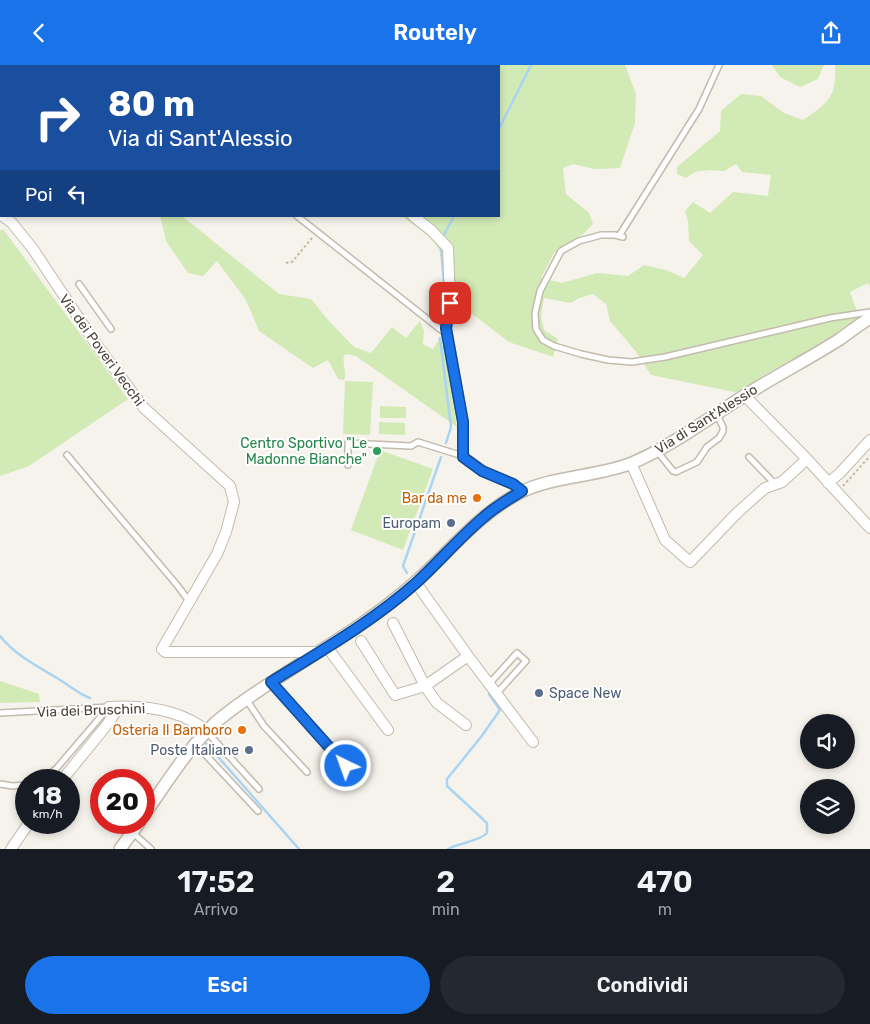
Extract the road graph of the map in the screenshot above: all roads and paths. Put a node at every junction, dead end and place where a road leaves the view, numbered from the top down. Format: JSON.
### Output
{"nodes":[{"id":1,"x":719,"y":65,"type":"edge"},
{"id":2,"x":4,"y":217,"type":"edge"},
{"id":3,"x":298,"y":217,"type":"edge"},
{"id":4,"x":413,"y":217,"type":"edge"},
{"id":5,"x":317,"y":232,"type":"junction"},
{"id":6,"x":286,"y":263,"type":"dead end"},
{"id":7,"x":79,"y":284,"type":"dead end"},
{"id":8,"x":870,"y":312,"type":"edge"},
{"id":9,"x":870,"y":318,"type":"edge"},
{"id":10,"x":111,"y":329,"type":"dead end"},
{"id":11,"x":447,"y":335,"type":"junction"},
{"id":12,"x":744,"y":395,"type":"junction"},
{"id":13,"x":717,"y":414,"type":"junction"},
{"id":14,"x":870,"y":440,"type":"edge"},
{"id":15,"x":657,"y":451,"type":"junction"},
{"id":16,"x":67,"y":455,"type":"dead end"},
{"id":17,"x":870,"y":456,"type":"edge"},
{"id":18,"x":463,"y":457,"type":"junction"},
{"id":19,"x":749,"y":457,"type":"dead end"},
{"id":20,"x":806,"y":459,"type":"junction"},
{"id":21,"x":631,"y":463,"type":"junction"},
{"id":22,"x":348,"y":465,"type":"dead end"},
{"id":23,"x":828,"y":483,"type":"junction"},
{"id":24,"x":776,"y":484,"type":"junction"},
{"id":25,"x":522,"y":491,"type":"junction"},
{"id":26,"x":837,"y":493,"type":"junction"},
{"id":27,"x":870,"y":527,"type":"edge"},
{"id":28,"x":416,"y":583,"type":"junction"},
{"id":29,"x":189,"y":602,"type":"junction"},
{"id":30,"x":393,"y":623,"type":"dead end"},
{"id":31,"x":361,"y":641,"type":"dead end"},
{"id":32,"x":323,"y":650,"type":"junction"},
{"id":33,"x":468,"y":656,"type":"junction"},
{"id":34,"x":271,"y":682,"type":"junction"},
{"id":35,"x":489,"y":684,"type":"junction"},
{"id":36,"x":425,"y":686,"type":"junction"},
{"id":37,"x":496,"y":693,"type":"junction"},
{"id":38,"x":246,"y":699,"type":"junction"},
{"id":39,"x":114,"y":707,"type":"junction"},
{"id":40,"x":0,"y":713,"type":"edge"},
{"id":41,"x":466,"y":725,"type":"dead end"},
{"id":42,"x":388,"y":730,"type":"dead end"},
{"id":43,"x":207,"y":731,"type":"junction"},
{"id":44,"x":533,"y":742,"type":"dead end"},
{"id":45,"x":194,"y":745,"type":"junction"},
{"id":46,"x":346,"y":766,"type":"dead end"},
{"id":47,"x":56,"y":769,"type":"edge"},
{"id":48,"x":71,"y":769,"type":"edge"},
{"id":49,"x":307,"y":772,"type":"dead end"},
{"id":50,"x":0,"y":783,"type":"edge"},
{"id":51,"x":15,"y":787,"type":"edge"},
{"id":52,"x":259,"y":789,"type":"dead end"},
{"id":53,"x":155,"y":800,"type":"edge"},
{"id":54,"x":258,"y":811,"type":"dead end"},
{"id":55,"x":21,"y":834,"type":"edge"},
{"id":56,"x":130,"y":834,"type":"edge"},
{"id":57,"x":140,"y":834,"type":"edge"},
{"id":58,"x":11,"y":849,"type":"edge"},
{"id":59,"x":120,"y":849,"type":"edge"},
{"id":60,"x":151,"y":849,"type":"edge"}],
"edges":[{"from":1,"to":8,"type":"lane"},
{"from":2,"to":29,"type":"street","name":"Via dei Poveri Vecchi"},
{"from":3,"to":5,"type":"lane"},
{"from":4,"to":11,"type":"street"},
{"from":5,"to":6,"type":"path"},
{"from":5,"to":11,"type":"lane"},
{"from":7,"to":10,"type":"lane"},
{"from":9,"to":12,"type":"street","name":"Via di Sant'Alessio"},
{"from":11,"to":18,"type":"street"},
{"from":12,"to":13,"type":"street","name":"Via di Sant'Alessio"},
{"from":12,"to":20,"type":"street"},
{"from":13,"to":15,"type":"street","name":"Via di Sant'Alessio"},
{"from":13,"to":15,"type":"lane"},
{"from":14,"to":23,"type":"street"},
{"from":15,"to":21,"type":"street","name":"Via di Sant'Alessio"},
{"from":16,"to":29,"type":"lane"},
{"from":17,"to":26,"type":"path"},
{"from":18,"to":22,"type":"lane"},
{"from":18,"to":25,"type":"street"},
{"from":19,"to":24,"type":"lane"},
{"from":20,"to":23,"type":"street"},
{"from":20,"to":24,"type":"street"},
{"from":21,"to":24,"type":"street"},
{"from":21,"to":25,"type":"street","name":"Via di Sant'Alessio"},
{"from":23,"to":26,"type":"street"},
{"from":25,"to":28,"type":"street","name":"Via di Sant'Alessio"},
{"from":26,"to":27,"type":"street"},
{"from":28,"to":32,"type":"street","name":"Via di Sant'Alessio"},
{"from":28,"to":33,"type":"street"},
{"from":29,"to":32,"type":"street","name":"Via dei Poveri Vecchi"},
{"from":30,"to":36,"type":"street"},
{"from":31,"to":36,"type":"street"},
{"from":32,"to":34,"type":"street","name":"Via di Sant'Alessio"},
{"from":32,"to":42,"type":"street"},
{"from":33,"to":35,"type":"street"},
{"from":33,"to":36,"type":"street"},
{"from":34,"to":38,"type":"street","name":"Via di Sant'Alessio"},
{"from":34,"to":46,"type":"lane"},
{"from":35,"to":37,"type":"street"},
{"from":35,"to":37,"type":"lane"},
{"from":36,"to":41,"type":"street"},
{"from":37,"to":44,"type":"street"},
{"from":38,"to":43,"type":"street","name":"Via di Sant'Alessio"},
{"from":38,"to":49,"type":"lane"},
{"from":39,"to":40,"type":"lane","name":"Via dei Bruschini"},
{"from":39,"to":43,"type":"street","name":"Via dei Bruschini"},
{"from":39,"to":47,"type":"lane"},
{"from":39,"to":48,"type":"street"},
{"from":43,"to":45,"type":"street","name":"Via di Sant'Alessio"},
{"from":43,"to":52,"type":"lane"},
{"from":45,"to":53,"type":"street","name":"Via di Sant'Alessio"},
{"from":45,"to":54,"type":"lane"},
{"from":50,"to":51,"type":"lane"},
{"from":55,"to":58,"type":"street"},
{"from":56,"to":59,"type":"street"},
{"from":57,"to":60,"type":"lane"}]}
